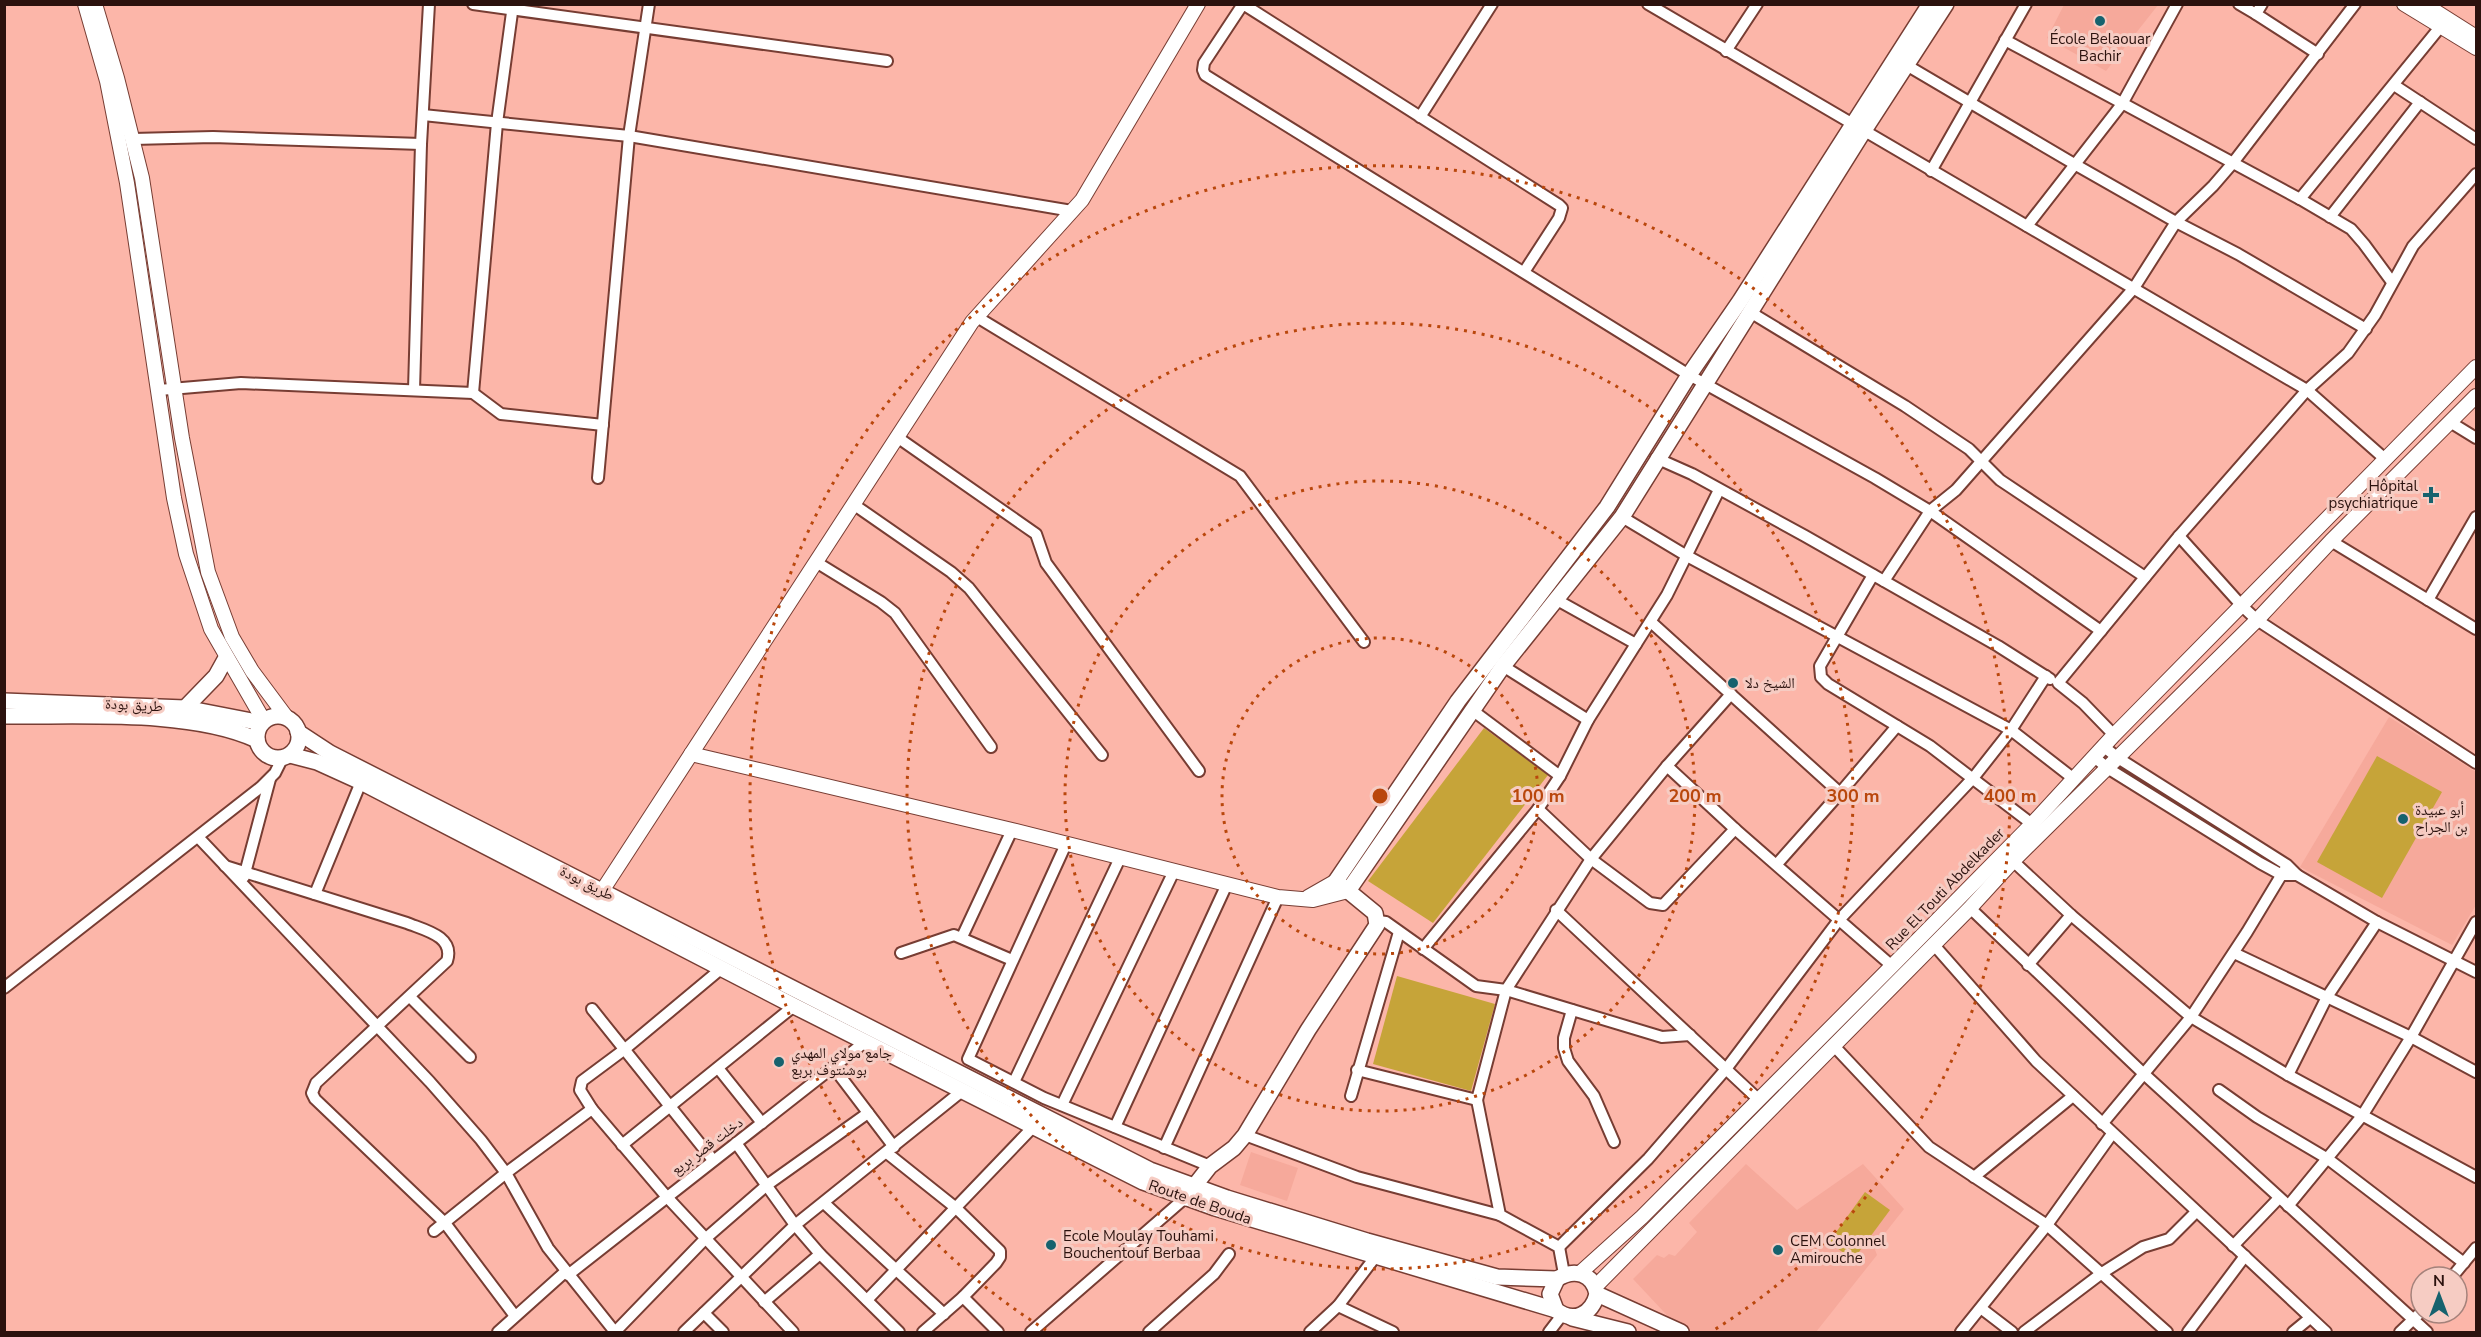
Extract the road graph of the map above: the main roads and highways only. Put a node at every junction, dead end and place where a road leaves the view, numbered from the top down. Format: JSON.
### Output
{"nodes":[{"id":1,"x":1930,"y":4,"type":"edge"},
{"id":2,"x":1946,"y":4,"type":"edge"},
{"id":3,"x":1857,"y":128,"type":"junction"},
{"id":4,"x":226,"y":658,"type":"road end"},
{"id":5,"x":4,"y":701,"type":"edge"},
{"id":6,"x":185,"y":708,"type":"junction"},
{"id":7,"x":4,"y":716,"type":"edge"},
{"id":8,"x":263,"y":722,"type":"junction"},
{"id":9,"x":298,"y":732,"type":"junction"},
{"id":10,"x":256,"y":740,"type":"junction"},
{"id":11,"x":286,"y":756,"type":"junction"},
{"id":12,"x":505,"y":849,"type":"junction"},
{"id":13,"x":1342,"y":886,"type":"junction"},
{"id":14,"x":878,"y":1030,"type":"joint"},
{"id":15,"x":865,"y":1042,"type":"joint"},
{"id":16,"x":1189,"y":1193,"type":"junction"},
{"id":17,"x":1561,"y":1277,"type":"junction"},
{"id":18,"x":1596,"y":1290,"type":"junction"},
{"id":19,"x":1562,"y":1314,"type":"junction"},
{"id":20,"x":1619,"y":1331,"type":"edge"},
{"id":21,"x":1680,"y":1332,"type":"edge"}],
"edges":[{"from":1,"to":3,"type":"main road"},
{"from":2,"to":3,"type":"main road"},
{"from":3,"to":13,"type":"main road"},
{"from":3,"to":13,"type":"main road"},
{"from":4,"to":6,"type":"main road"},
{"from":5,"to":6,"type":"main road","name":"طريق بودة"},
{"from":6,"to":8,"type":"main road","name":"طريق بودة"},
{"from":7,"to":10,"type":"main road","name":"طريق بودة"},
{"from":8,"to":9,"type":"main road"},
{"from":8,"to":10,"type":"main road"},
{"from":9,"to":11,"type":"main road"},
{"from":9,"to":12,"type":"main road","name":"طريق بودة"},
{"from":10,"to":11,"type":"main road"},
{"from":11,"to":12,"type":"main road","name":"طريق بودة"},
{"from":12,"to":14,"type":"main road","name":"طريق بودة"},
{"from":12,"to":15,"type":"main road","name":"طريق بودة"},
{"from":13,"to":16,"type":"main road"},
{"from":14,"to":16,"type":"main road","name":"Route de Bouda"},
{"from":15,"to":16,"type":"main road","name":"Route de Bouda"},
{"from":16,"to":17,"type":"main road","name":"Route de Bouda"},
{"from":16,"to":19,"type":"main road","name":"Route de Bouda"},
{"from":17,"to":18,"type":"main road"},
{"from":17,"to":19,"type":"main road"},
{"from":18,"to":19,"type":"main road"},
{"from":18,"to":21,"type":"main road"},
{"from":19,"to":20,"type":"main road","name":"Route de Bouda"}]}
